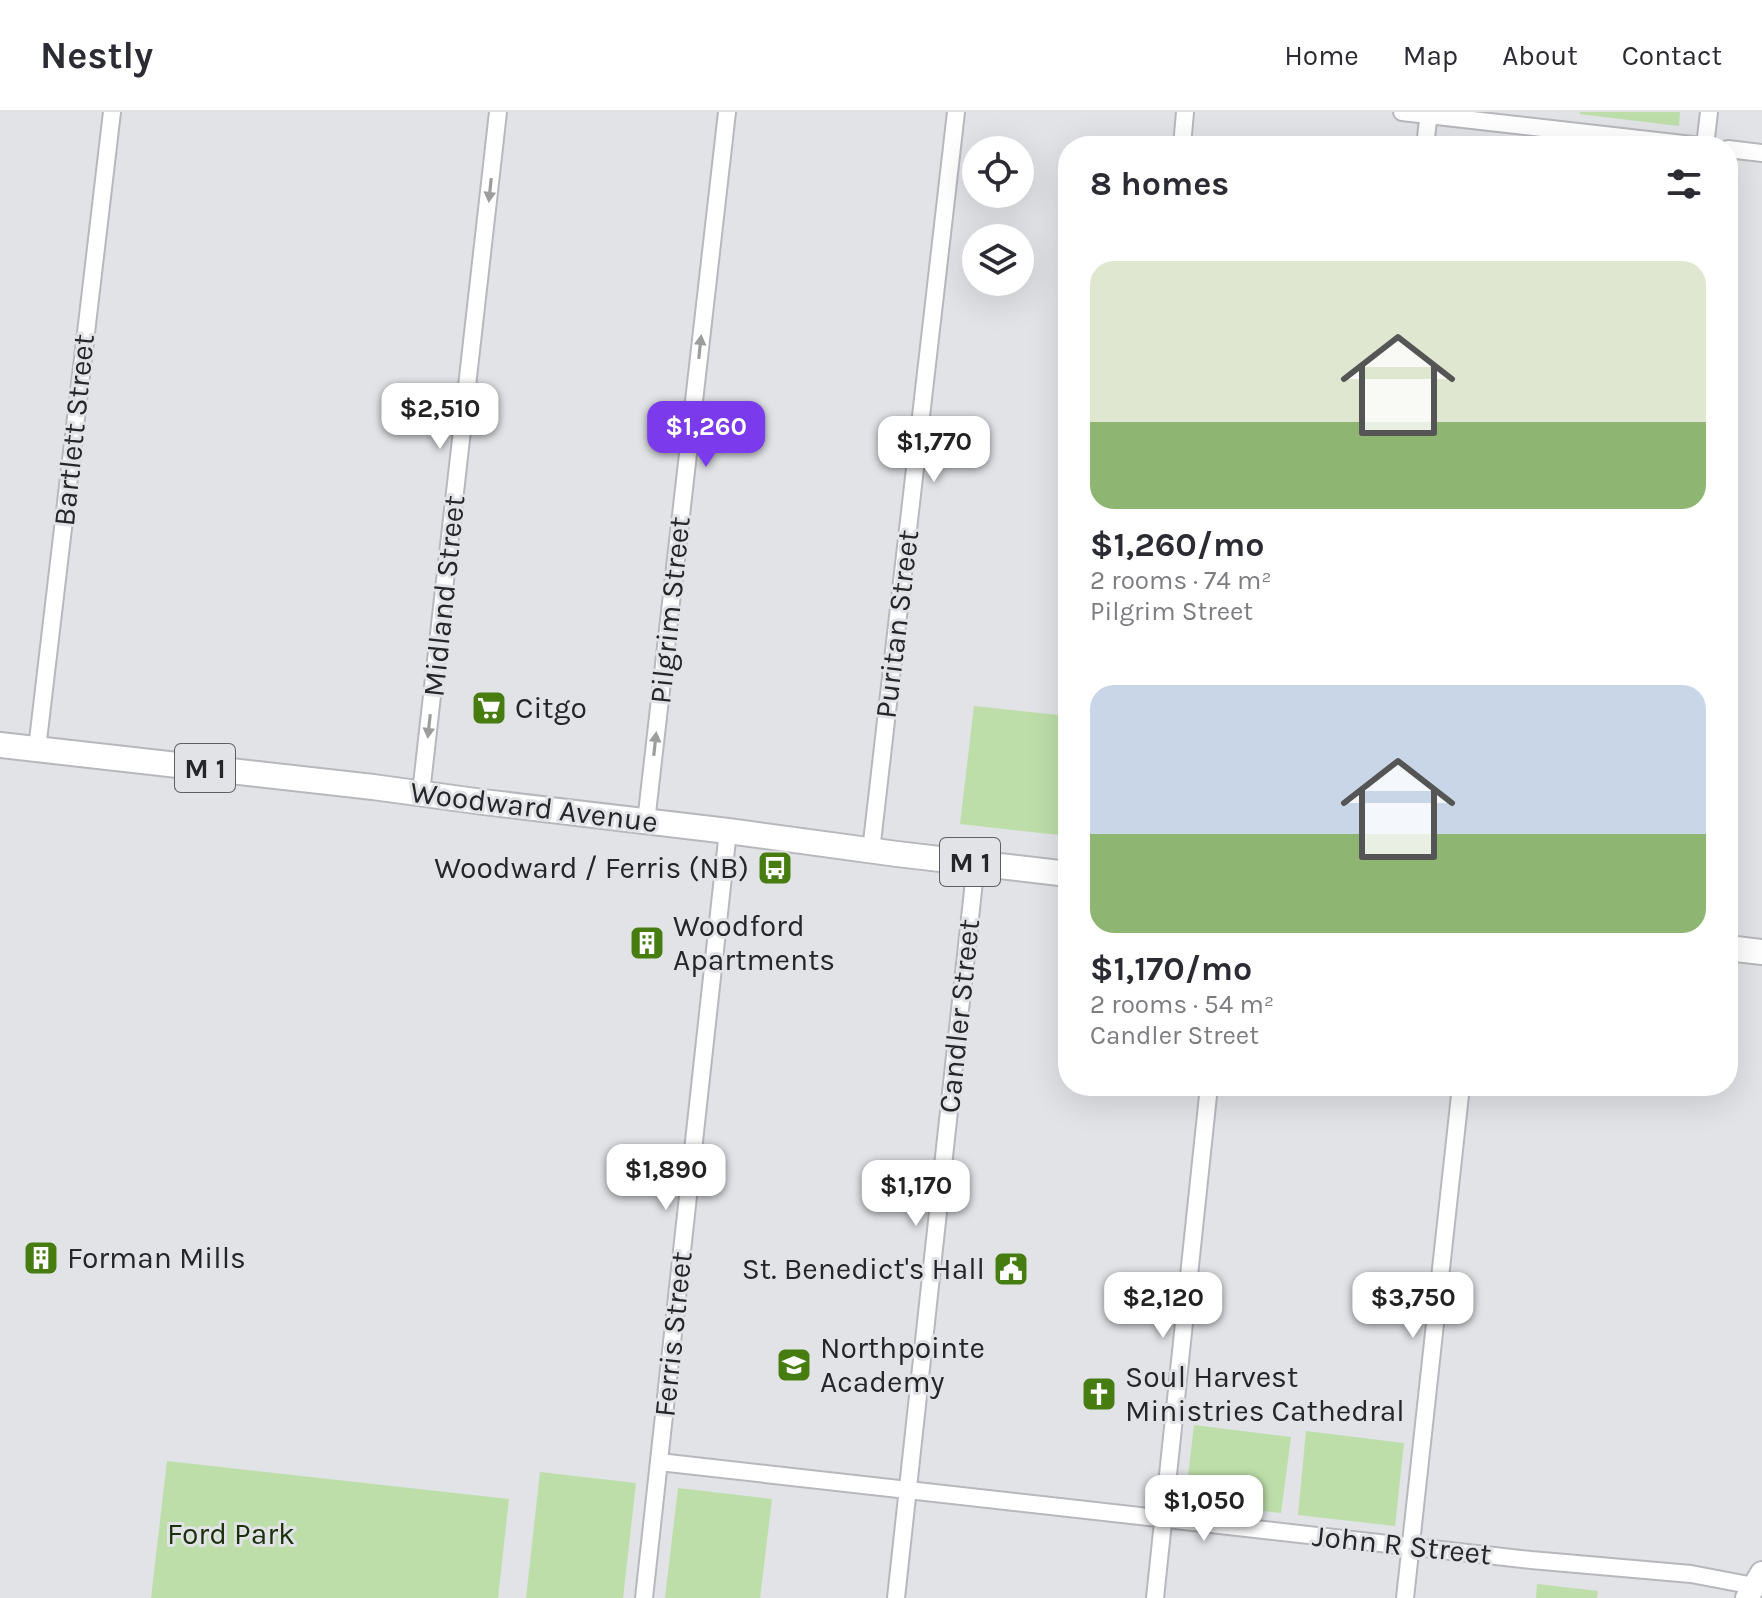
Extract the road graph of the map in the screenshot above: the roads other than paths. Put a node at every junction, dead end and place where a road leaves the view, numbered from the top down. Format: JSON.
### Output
{"nodes":[{"id":1,"x":112,"y":112,"type":"edge"},
{"id":2,"x":498,"y":112,"type":"edge"},
{"id":3,"x":727,"y":112,"type":"edge"},
{"id":4,"x":956,"y":112,"type":"edge"},
{"id":5,"x":1185,"y":112,"type":"edge"},
{"id":6,"x":1402,"y":112,"type":"edge"},
{"id":7,"x":1709,"y":112,"type":"edge"},
{"id":8,"x":1429,"y":114,"type":"edge"},
{"id":9,"x":1183,"y":136,"type":"edge"},
{"id":10,"x":1426,"y":136,"type":"edge"},
{"id":11,"x":1617,"y":136,"type":"edge"},
{"id":12,"x":1705,"y":136,"type":"edge"},
{"id":13,"x":1738,"y":150,"type":"edge"},
{"id":14,"x":1762,"y":153,"type":"edge"},
{"id":15,"x":0,"y":745,"type":"edge"},
{"id":16,"x":37,"y":749,"type":"junction"},
{"id":17,"x":421,"y":793,"type":"junction"},
{"id":18,"x":646,"y":822,"type":"junction"},
{"id":19,"x":728,"y":831,"type":"junction"},
{"id":20,"x":871,"y":851,"type":"junction"},
{"id":21,"x":976,"y":863,"type":"junction"},
{"id":22,"x":1058,"y":873,"type":"edge"},
{"id":23,"x":1738,"y":949,"type":"edge"},
{"id":24,"x":1762,"y":952,"type":"edge"},
{"id":25,"x":1208,"y":1096,"type":"edge"},
{"id":26,"x":1460,"y":1096,"type":"edge"},
{"id":27,"x":659,"y":1462,"type":"junction"},
{"id":28,"x":908,"y":1490,"type":"junction"},
{"id":29,"x":1164,"y":1518,"type":"junction"},
{"id":30,"x":1411,"y":1546,"type":"junction"},
{"id":31,"x":1756,"y":1587,"type":"edge"},
{"id":32,"x":644,"y":1598,"type":"edge"},
{"id":33,"x":896,"y":1598,"type":"edge"},
{"id":34,"x":1155,"y":1598,"type":"edge"},
{"id":35,"x":1405,"y":1598,"type":"edge"}],
"edges":[{"from":1,"to":16,"type":"street","name":"Bartlett Street"},
{"from":2,"to":17,"type":"street","name":"Midland Street","one_way":true},
{"from":18,"to":3,"type":"street","name":"Pilgrim Street","one_way":true},
{"from":4,"to":20,"type":"street","name":"Puritan Street"},
{"from":5,"to":9,"type":"street"},
{"from":6,"to":8,"type":"street"},
{"from":7,"to":12,"type":"street"},
{"from":8,"to":10,"type":"street"},
{"from":8,"to":11,"type":"street"},
{"from":13,"to":14,"type":"street"},
{"from":15,"to":16,"type":"main road","name":"Woodward Avenue","number":"M 1"},
{"from":16,"to":17,"type":"main road","name":"Woodward Avenue","number":"M 1"},
{"from":17,"to":18,"type":"main road","name":"Woodward Avenue","number":"M 1"},
{"from":18,"to":19,"type":"main road","name":"Woodward Avenue","number":"M 1"},
{"from":19,"to":20,"type":"main road","name":"Woodward Avenue","number":"M 1"},
{"from":19,"to":27,"type":"street","name":"Ferris Street"},
{"from":20,"to":21,"type":"main road","name":"Woodward Avenue","number":"M 1"},
{"from":21,"to":22,"type":"main road","name":"Woodward Avenue","number":"M 1"},
{"from":21,"to":28,"type":"street","name":"Candler Street"},
{"from":23,"to":24,"type":"main road"},
{"from":25,"to":29,"type":"street"},
{"from":26,"to":30,"type":"street"},
{"from":27,"to":28,"type":"street","name":"John R Street"},
{"from":27,"to":32,"type":"street","name":"Ferris Street"},
{"from":28,"to":29,"type":"street","name":"John R Street"},
{"from":28,"to":33,"type":"street","name":"Candler Street"},
{"from":29,"to":30,"type":"street","name":"John R Street"},
{"from":29,"to":34,"type":"street"},
{"from":30,"to":31,"type":"street","name":"John R Street"},
{"from":30,"to":35,"type":"street"}]}
